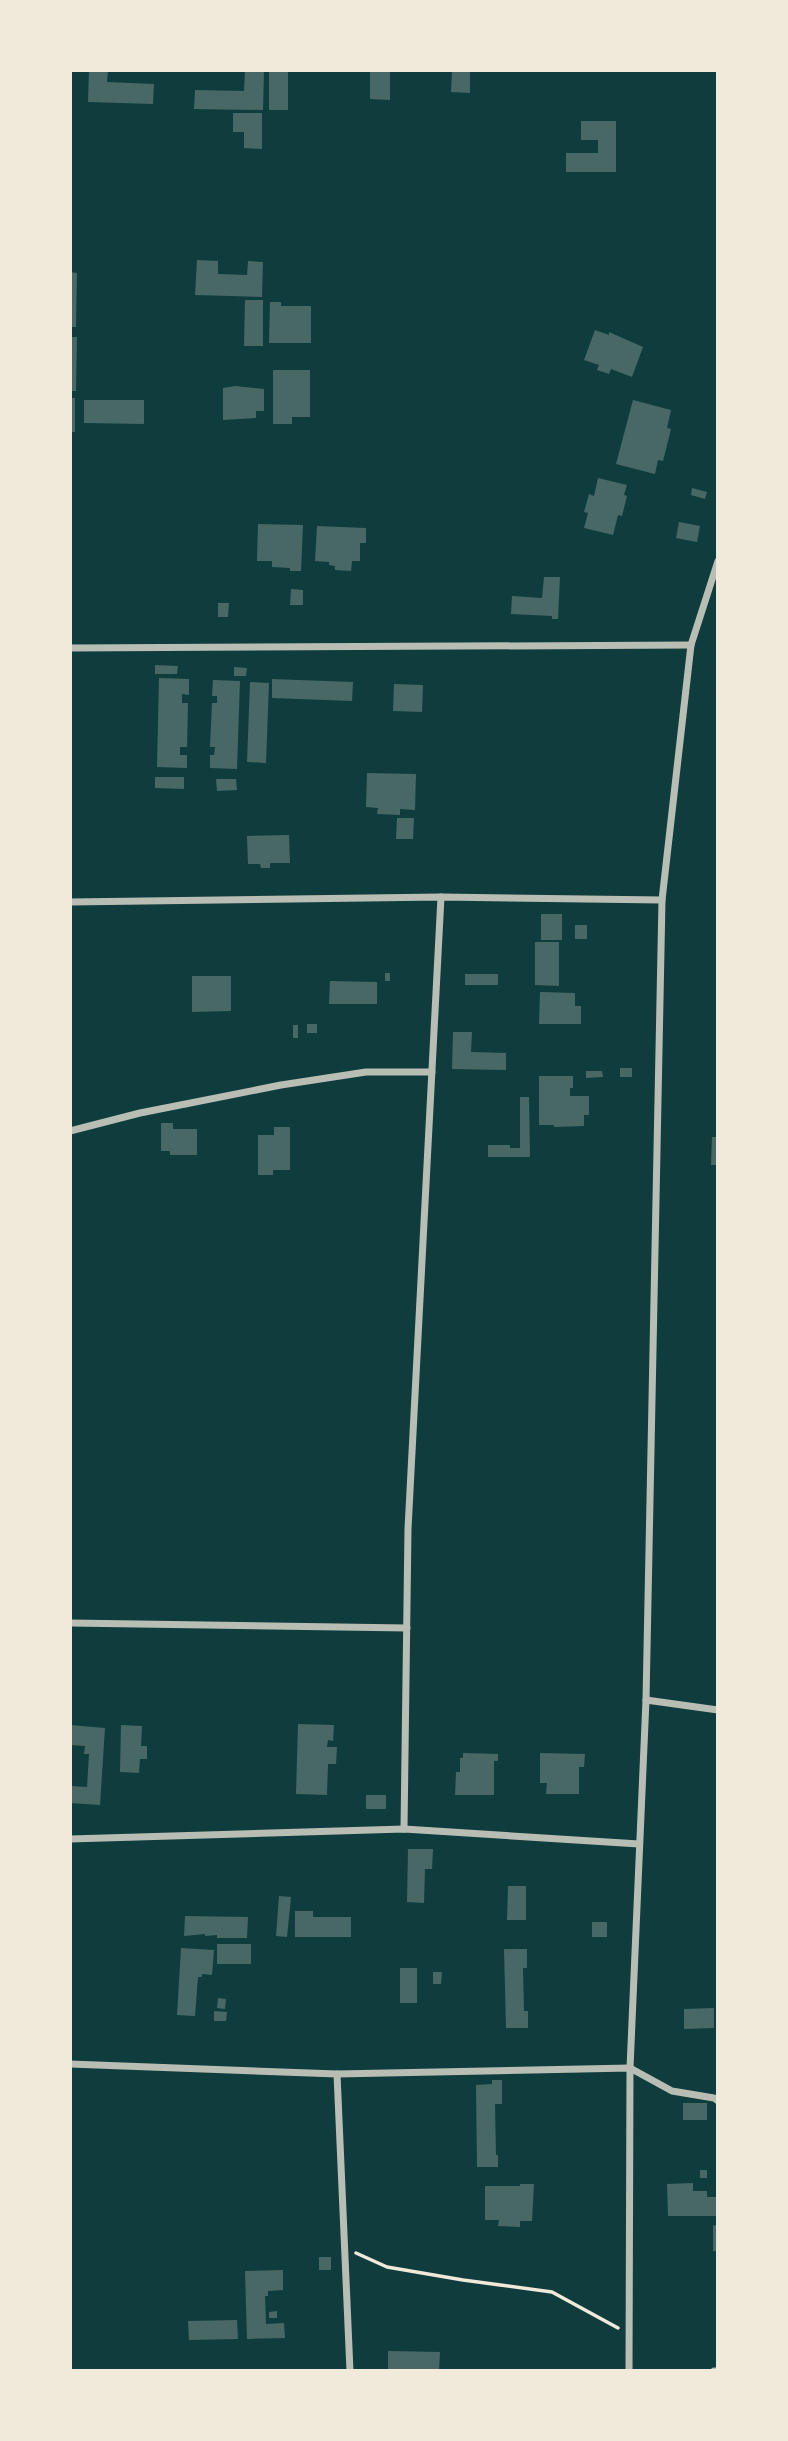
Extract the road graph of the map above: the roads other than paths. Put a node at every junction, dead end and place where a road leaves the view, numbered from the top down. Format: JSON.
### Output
{"nodes":[{"id":1,"x":718,"y":561,"type":"edge"},
{"id":2,"x":691,"y":645,"type":"junction"},
{"id":3,"x":70,"y":648,"type":"edge"},
{"id":4,"x":442,"y":897,"type":"junction"},
{"id":5,"x":662,"y":900,"type":"junction"},
{"id":6,"x":70,"y":902,"type":"edge"},
{"id":7,"x":432,"y":1072,"type":"junction"},
{"id":8,"x":70,"y":1131,"type":"edge"},
{"id":9,"x":70,"y":1623,"type":"edge"},
{"id":10,"x":407,"y":1628,"type":"junction"},
{"id":11,"x":646,"y":1700,"type":"junction"},
{"id":12,"x":718,"y":1710,"type":"edge"},
{"id":13,"x":404,"y":1829,"type":"junction"},
{"id":14,"x":70,"y":1839,"type":"edge"},
{"id":15,"x":639,"y":1844,"type":"junction"},
{"id":16,"x":70,"y":2064,"type":"edge"},
{"id":17,"x":629,"y":2068,"type":"junction"},
{"id":18,"x":337,"y":2074,"type":"junction"},
{"id":19,"x":718,"y":2101,"type":"edge"},
{"id":20,"x":351,"y":2371,"type":"edge"},
{"id":21,"x":629,"y":2371,"type":"edge"}],
"edges":[{"from":1,"to":2,"type":"street"},
{"from":2,"to":3,"type":"street"},
{"from":2,"to":5,"type":"street"},
{"from":4,"to":5,"type":"street"},
{"from":4,"to":6,"type":"street"},
{"from":4,"to":7,"type":"street"},
{"from":5,"to":11,"type":"street"},
{"from":7,"to":8,"type":"street"},
{"from":7,"to":10,"type":"street"},
{"from":9,"to":10,"type":"street"},
{"from":10,"to":13,"type":"street"},
{"from":11,"to":12,"type":"street"},
{"from":11,"to":15,"type":"street"},
{"from":13,"to":14,"type":"street"},
{"from":13,"to":15,"type":"street"},
{"from":15,"to":17,"type":"street"},
{"from":16,"to":18,"type":"street"},
{"from":17,"to":18,"type":"street"},
{"from":17,"to":19,"type":"street"},
{"from":17,"to":21,"type":"street"},
{"from":18,"to":20,"type":"street"}]}
